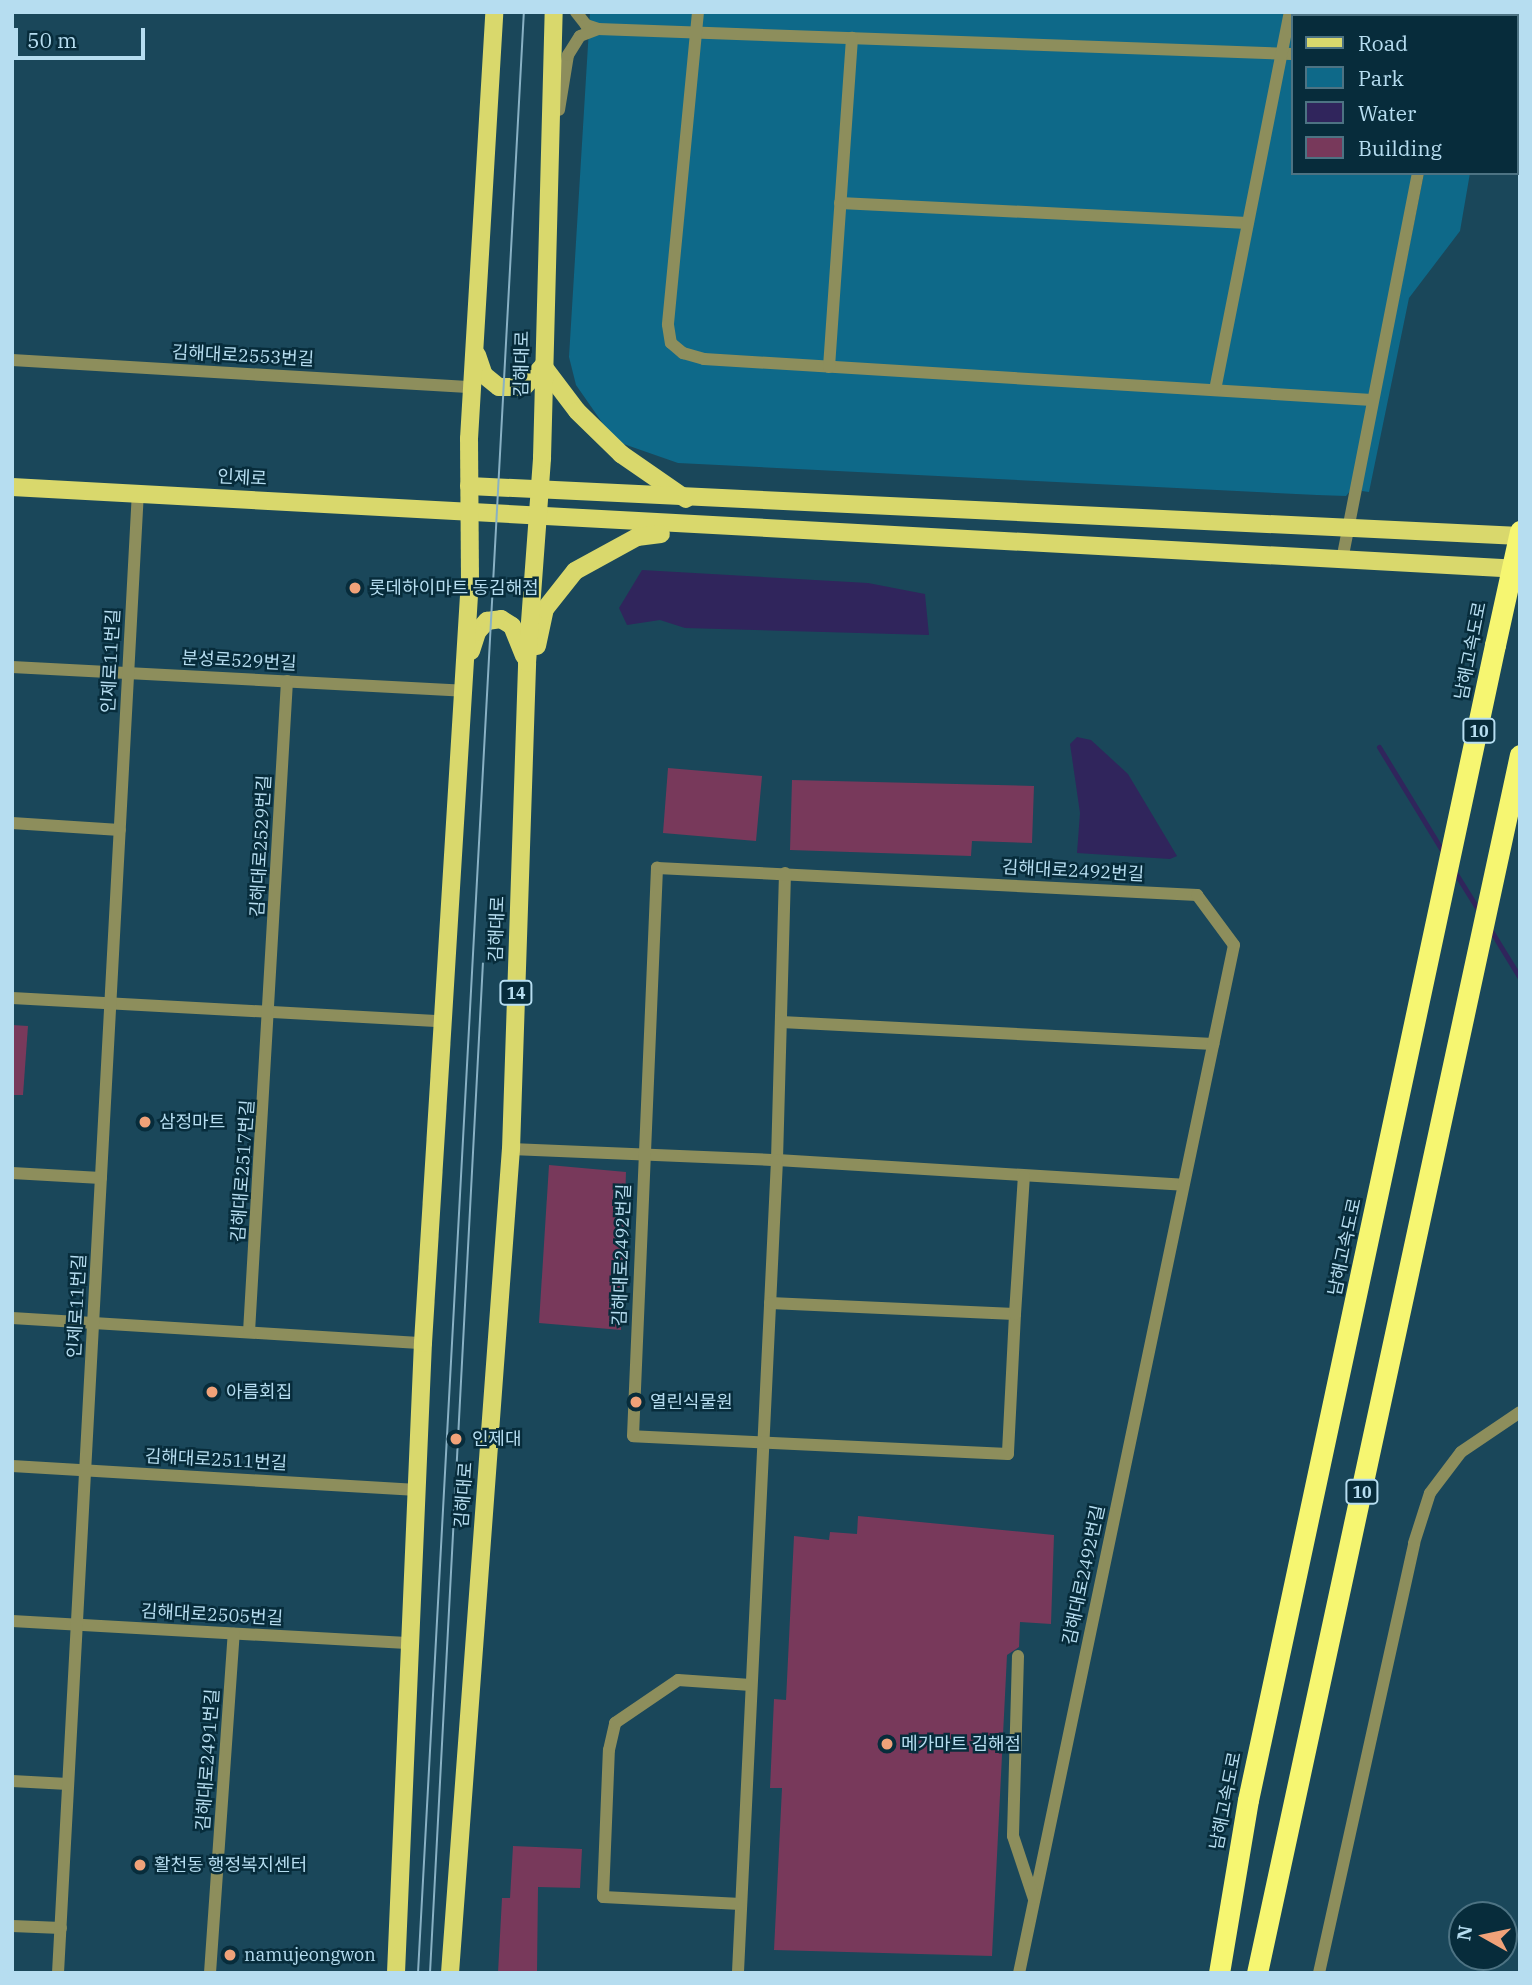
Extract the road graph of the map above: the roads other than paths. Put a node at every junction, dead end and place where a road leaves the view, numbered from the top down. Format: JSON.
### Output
{"nodes":[{"id":1,"x":494,"y":12,"type":"edge"},
{"id":2,"x":554,"y":12,"type":"edge"},
{"id":3,"x":576,"y":12,"type":"edge"},
{"id":4,"x":698,"y":12,"type":"edge"},
{"id":5,"x":1290,"y":12,"type":"edge"},
{"id":6,"x":598,"y":29,"type":"junction"},
{"id":7,"x":696,"y":33,"type":"junction"},
{"id":8,"x":852,"y":38,"type":"junction"},
{"id":9,"x":1287,"y":54,"type":"edge"},
{"id":10,"x":1418,"y":175,"type":"edge"},
{"id":11,"x":840,"y":203,"type":"junction"},
{"id":12,"x":1248,"y":223,"type":"junction"},
{"id":13,"x":547,"y":236,"type":"junction"},
{"id":14,"x":474,"y":346,"type":"junction"},
{"id":15,"x":12,"y":360,"type":"edge"},
{"id":16,"x":543,"y":366,"type":"junction"},
{"id":17,"x":829,"y":367,"type":"junction"},
{"id":18,"x":472,"y":387,"type":"junction"},
{"id":19,"x":1214,"y":390,"type":"junction"},
{"id":20,"x":1372,"y":400,"type":"junction"},
{"id":21,"x":469,"y":486,"type":"junction"},
{"id":22,"x":12,"y":487,"type":"edge"},
{"id":23,"x":541,"y":490,"type":"junction"},
{"id":24,"x":138,"y":493,"type":"junction"},
{"id":25,"x":686,"y":499,"type":"junction"},
{"id":26,"x":470,"y":513,"type":"junction"},
{"id":27,"x":540,"y":519,"type":"junction"},
{"id":28,"x":726,"y":528,"type":"junction"},
{"id":29,"x":1348,"y":528,"type":"junction"},
{"id":30,"x":1520,"y":533,"type":"edge"},
{"id":31,"x":1342,"y":560,"type":"junction"},
{"id":32,"x":1520,"y":569,"type":"edge"},
{"id":33,"x":527,"y":663,"type":"junction"},
{"id":34,"x":12,"y":667,"type":"edge"},
{"id":35,"x":128,"y":673,"type":"junction"},
{"id":36,"x":287,"y":681,"type":"junction"},
{"id":37,"x":463,"y":683,"type":"junction"},
{"id":38,"x":525,"y":705,"type":"junction"},
{"id":39,"x":1520,"y":755,"type":"edge"},
{"id":40,"x":12,"y":823,"type":"edge"},
{"id":41,"x":120,"y":830,"type":"junction"},
{"id":42,"x":785,"y":873,"type":"junction"},
{"id":43,"x":12,"y":998,"type":"edge"},
{"id":44,"x":110,"y":1003,"type":"junction"},
{"id":45,"x":271,"y":1012,"type":"junction"},
{"id":46,"x":440,"y":1021,"type":"junction"},
{"id":47,"x":781,"y":1022,"type":"junction"},
{"id":48,"x":1213,"y":1044,"type":"junction"},
{"id":49,"x":511,"y":1149,"type":"junction"},
{"id":50,"x":644,"y":1155,"type":"junction"},
{"id":51,"x":777,"y":1160,"type":"junction"},
{"id":52,"x":12,"y":1173,"type":"edge"},
{"id":53,"x":1024,"y":1176,"type":"junction"},
{"id":54,"x":101,"y":1178,"type":"junction"},
{"id":55,"x":1183,"y":1185,"type":"junction"},
{"id":56,"x":770,"y":1303,"type":"junction"},
{"id":57,"x":1015,"y":1314,"type":"junction"},
{"id":58,"x":12,"y":1318,"type":"edge"},
{"id":59,"x":93,"y":1323,"type":"junction"},
{"id":60,"x":250,"y":1332,"type":"junction"},
{"id":61,"x":423,"y":1343,"type":"junction"},
{"id":62,"x":1520,"y":1412,"type":"edge"},
{"id":63,"x":763,"y":1441,"type":"junction"},
{"id":64,"x":12,"y":1466,"type":"edge"},
{"id":65,"x":85,"y":1470,"type":"junction"},
{"id":66,"x":417,"y":1490,"type":"junction"},
{"id":67,"x":12,"y":1622,"type":"edge"},
{"id":68,"x":77,"y":1625,"type":"junction"},
{"id":69,"x":234,"y":1634,"type":"junction"},
{"id":70,"x":411,"y":1643,"type":"junction"},
{"id":71,"x":1018,"y":1656,"type":"dead end"},
{"id":72,"x":751,"y":1685,"type":"junction"},
{"id":73,"x":12,"y":1781,"type":"edge"},
{"id":74,"x":68,"y":1784,"type":"junction"},
{"id":75,"x":1248,"y":1800,"type":"junction"},
{"id":76,"x":1034,"y":1900,"type":"junction"},
{"id":77,"x":741,"y":1904,"type":"junction"},
{"id":78,"x":12,"y":1926,"type":"edge"},
{"id":79,"x":61,"y":1928,"type":"junction"},
{"id":80,"x":58,"y":1973,"type":"edge"},
{"id":81,"x":210,"y":1973,"type":"edge"},
{"id":82,"x":396,"y":1973,"type":"edge"},
{"id":83,"x":450,"y":1973,"type":"edge"},
{"id":84,"x":738,"y":1973,"type":"edge"},
{"id":85,"x":1019,"y":1973,"type":"edge"},
{"id":86,"x":1204,"y":1973,"type":"edge"},
{"id":87,"x":1219,"y":1973,"type":"edge"},
{"id":88,"x":1257,"y":1973,"type":"edge"},
{"id":89,"x":1319,"y":1973,"type":"edge"}],
"edges":[{"from":1,"to":14,"type":"main road"},
{"from":2,"to":13,"type":"main road","name":"김해대로","number":"14"},
{"from":3,"to":6,"type":"street"},
{"from":4,"to":7,"type":"street"},
{"from":5,"to":9,"type":"street"},
{"from":6,"to":7,"type":"street"},
{"from":6,"to":13,"type":"street"},
{"from":7,"to":8,"type":"street"},
{"from":7,"to":17,"type":"street"},
{"from":8,"to":9,"type":"street"},
{"from":8,"to":11,"type":"street"},
{"from":9,"to":12,"type":"street"},
{"from":10,"to":20,"type":"street"},
{"from":11,"to":12,"type":"street"},
{"from":11,"to":17,"type":"street"},
{"from":12,"to":19,"type":"street"},
{"from":13,"to":16,"type":"main road","name":"김해대로","number":"14"},
{"from":14,"to":16,"type":"main road"},
{"from":14,"to":18,"type":"main road"},
{"from":15,"to":18,"type":"street","name":"김해대로2553번길"},
{"from":16,"to":23,"type":"main road","name":"김해대로","number":"14"},
{"from":16,"to":25,"type":"main road"},
{"from":17,"to":19,"type":"street"},
{"from":18,"to":21,"type":"main road"},
{"from":19,"to":20,"type":"street"},
{"from":20,"to":29,"type":"street"},
{"from":21,"to":23,"type":"main road"},
{"from":21,"to":26,"type":"main road"},
{"from":22,"to":24,"type":"main road","name":"인제로"},
{"from":23,"to":25,"type":"main road"},
{"from":23,"to":27,"type":"main road","name":"김해대로","number":"14"},
{"from":24,"to":26,"type":"main road","name":"인제로"},
{"from":24,"to":35,"type":"street","name":"인제로11번길"},
{"from":25,"to":29,"type":"main road"},
{"from":26,"to":27,"type":"main road","name":"인제로"},
{"from":26,"to":37,"type":"main road"},
{"from":27,"to":28,"type":"main road","name":"인제로"},
{"from":27,"to":33,"type":"main road","name":"김해대로","number":"14"},
{"from":28,"to":31,"type":"main road"},
{"from":28,"to":38,"type":"main road"},
{"from":29,"to":30,"type":"main road"},
{"from":29,"to":31,"type":"street"},
{"from":30,"to":75,"type":"highway","name":"남해고속도로","number":"10","bridge":true},
{"from":31,"to":32,"type":"main road"},
{"from":33,"to":37,"type":"main road"},
{"from":33,"to":38,"type":"main road","name":"김해대로","number":"14"},
{"from":34,"to":35,"type":"street","name":"분성로529번길"},
{"from":35,"to":36,"type":"street","name":"분성로529번길"},
{"from":35,"to":41,"type":"street","name":"인제로11번길"},
{"from":36,"to":37,"type":"street","name":"분성로529번길"},
{"from":36,"to":45,"type":"street","name":"김해대로2529번길"},
{"from":37,"to":46,"type":"main road"},
{"from":38,"to":49,"type":"main road","name":"김해대로","number":"14"},
{"from":39,"to":88,"type":"highway","number":"10"},
{"from":40,"to":41,"type":"street"},
{"from":41,"to":44,"type":"street","name":"인제로11번길"},
{"from":42,"to":47,"type":"street"},
{"from":42,"to":48,"type":"street","name":"김해대로2492번길"},
{"from":42,"to":50,"type":"street","name":"김해대로2492번길"},
{"from":43,"to":44,"type":"street"},
{"from":44,"to":45,"type":"street"},
{"from":44,"to":54,"type":"street","name":"인제로11번길"},
{"from":45,"to":46,"type":"street"},
{"from":45,"to":60,"type":"street","name":"김해대로2517번길"},
{"from":46,"to":61,"type":"main road"},
{"from":47,"to":48,"type":"street"},
{"from":47,"to":51,"type":"street"},
{"from":48,"to":55,"type":"street","name":"김해대로2492번길"},
{"from":49,"to":50,"type":"street"},
{"from":49,"to":83,"type":"main road","name":"김해대로","number":"14"},
{"from":50,"to":51,"type":"street"},
{"from":50,"to":63,"type":"street","name":"김해대로2492번길"},
{"from":51,"to":53,"type":"street"},
{"from":51,"to":56,"type":"street"},
{"from":52,"to":54,"type":"street"},
{"from":53,"to":55,"type":"street"},
{"from":53,"to":57,"type":"street","name":"김해대로2492번길"},
{"from":54,"to":59,"type":"street","name":"인제로11번길"},
{"from":55,"to":76,"type":"street","name":"김해대로2492번길"},
{"from":56,"to":57,"type":"street"},
{"from":56,"to":63,"type":"street"},
{"from":57,"to":63,"type":"street","name":"김해대로2492번길"},
{"from":58,"to":59,"type":"street"},
{"from":59,"to":60,"type":"street"},
{"from":59,"to":65,"type":"street","name":"인제로11번길"},
{"from":60,"to":61,"type":"street"},
{"from":61,"to":66,"type":"main road"},
{"from":62,"to":89,"type":"street"},
{"from":63,"to":72,"type":"street"},
{"from":64,"to":65,"type":"street","name":"김해대로2511번길"},
{"from":65,"to":66,"type":"street","name":"김해대로2511번길"},
{"from":65,"to":68,"type":"street","name":"인제로11번길"},
{"from":66,"to":70,"type":"main road"},
{"from":67,"to":68,"type":"street","name":"김해대로2505번길"},
{"from":68,"to":69,"type":"street","name":"김해대로2505번길"},
{"from":68,"to":74,"type":"street","name":"인제로11번길"},
{"from":69,"to":70,"type":"street","name":"김해대로2505번길"},
{"from":69,"to":81,"type":"street","name":"김해대로2491번길"},
{"from":70,"to":82,"type":"main road"},
{"from":71,"to":76,"type":"street"},
{"from":72,"to":77,"type":"street"},
{"from":72,"to":77,"type":"street"},
{"from":73,"to":74,"type":"street"},
{"from":74,"to":79,"type":"street","name":"인제로11번길"},
{"from":75,"to":86,"type":"highway"},
{"from":75,"to":87,"type":"highway","name":"남해고속도로","number":"10"},
{"from":76,"to":85,"type":"street","name":"김해대로2492번길"},
{"from":77,"to":84,"type":"street"},
{"from":78,"to":79,"type":"street"},
{"from":79,"to":80,"type":"street","name":"인제로11번길"}]}
